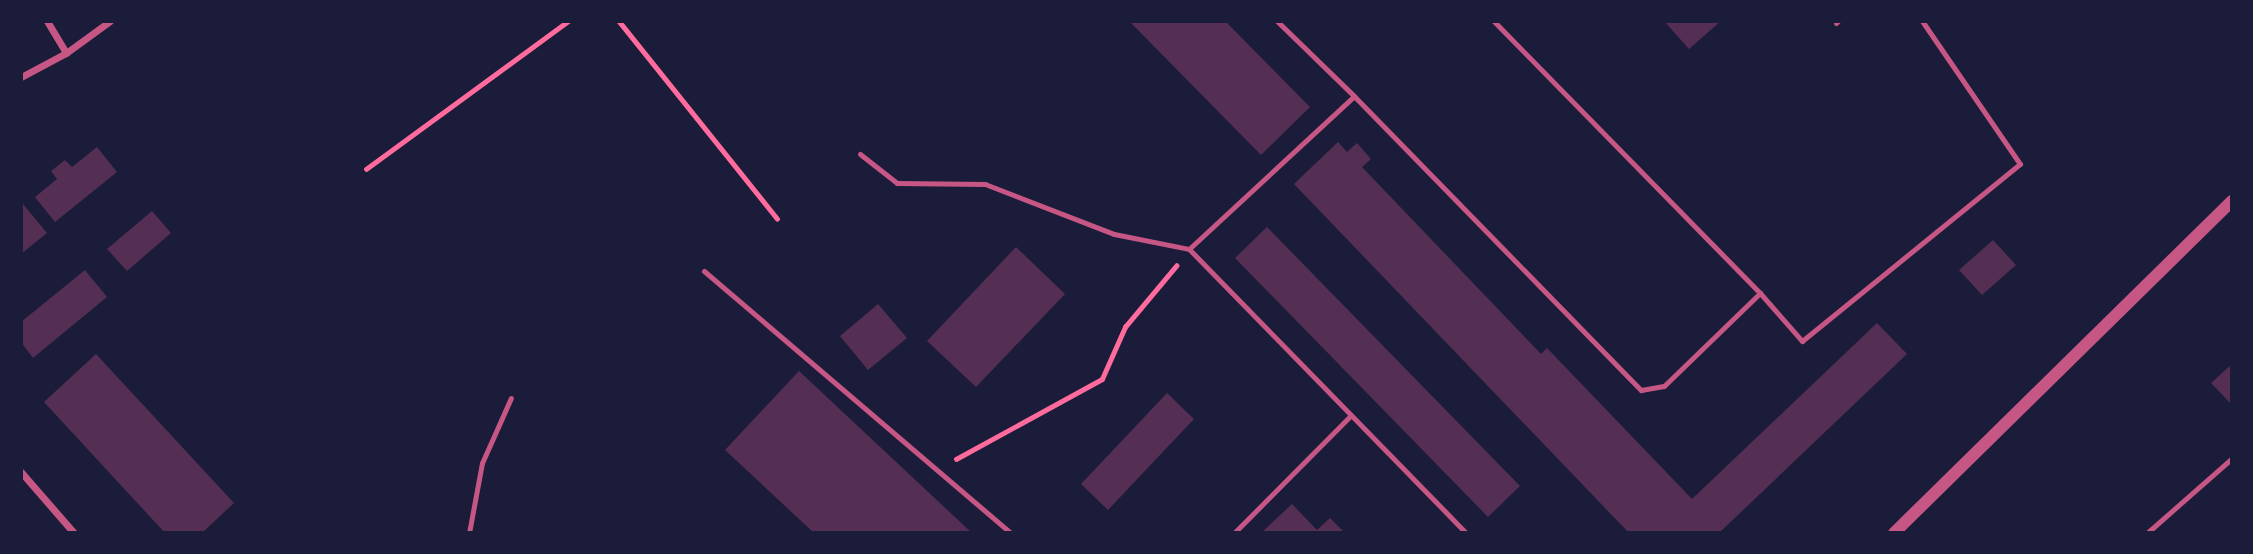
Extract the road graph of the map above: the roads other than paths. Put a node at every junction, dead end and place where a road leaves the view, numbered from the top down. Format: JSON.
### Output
{"nodes":[{"id":1,"x":47,"y":21,"type":"edge"},
{"id":2,"x":110,"y":21,"type":"edge"},
{"id":3,"x":1277,"y":21,"type":"edge"},
{"id":4,"x":1494,"y":21,"type":"edge"},
{"id":5,"x":1922,"y":21,"type":"edge"},
{"id":6,"x":66,"y":53,"type":"junction"},
{"id":7,"x":21,"y":77,"type":"edge"},
{"id":8,"x":1354,"y":96,"type":"junction"},
{"id":9,"x":860,"y":154,"type":"dead end"},
{"id":10,"x":2232,"y":201,"type":"edge"},
{"id":11,"x":1189,"y":249,"type":"junction"},
{"id":12,"x":704,"y":271,"type":"dead end"},
{"id":13,"x":1760,"y":293,"type":"junction"},
{"id":14,"x":510,"y":398,"type":"dead end"},
{"id":15,"x":1351,"y":415,"type":"junction"},
{"id":16,"x":2232,"y":458,"type":"edge"},
{"id":17,"x":21,"y":472,"type":"edge"},
{"id":18,"x":74,"y":533,"type":"edge"},
{"id":19,"x":469,"y":533,"type":"edge"},
{"id":20,"x":1011,"y":533,"type":"edge"},
{"id":21,"x":1234,"y":533,"type":"edge"},
{"id":22,"x":1466,"y":533,"type":"edge"},
{"id":23,"x":1894,"y":533,"type":"edge"},
{"id":24,"x":2147,"y":533,"type":"edge"}],
"edges":[{"from":1,"to":6,"type":"street"},
{"from":2,"to":6,"type":"street"},
{"from":3,"to":8,"type":"lane"},
{"from":4,"to":13,"type":"lane"},
{"from":5,"to":13,"type":"lane"},
{"from":6,"to":7,"type":"street"},
{"from":8,"to":11,"type":"lane"},
{"from":8,"to":13,"type":"lane"},
{"from":9,"to":11,"type":"lane"},
{"from":10,"to":23,"type":"street"},
{"from":11,"to":15,"type":"lane"},
{"from":12,"to":20,"type":"lane"},
{"from":14,"to":19,"type":"lane"},
{"from":15,"to":21,"type":"lane"},
{"from":15,"to":22,"type":"lane"},
{"from":16,"to":24,"type":"lane"},
{"from":17,"to":18,"type":"street"}]}
